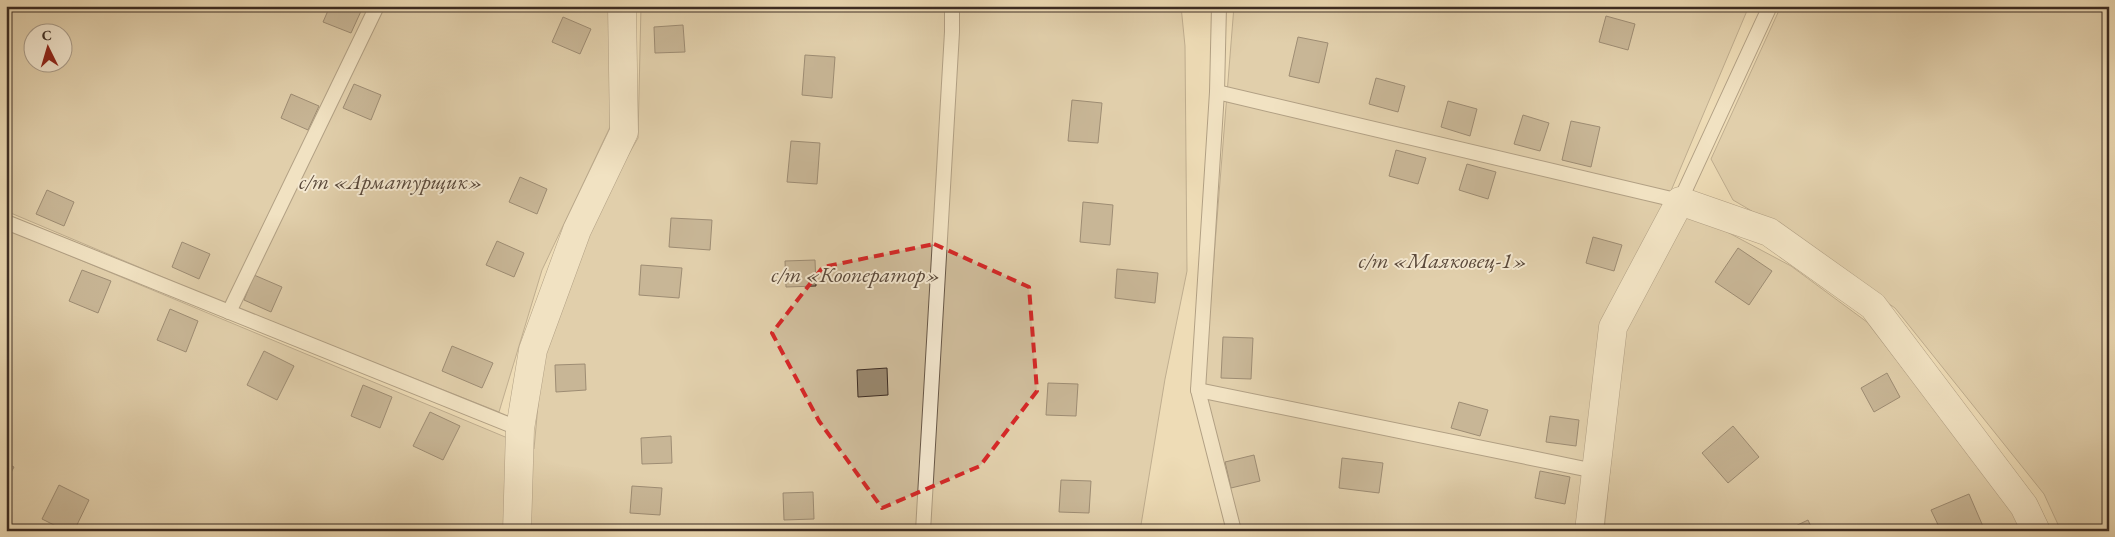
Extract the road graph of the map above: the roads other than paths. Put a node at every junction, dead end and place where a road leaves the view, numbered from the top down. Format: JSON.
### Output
{"nodes":[{"id":1,"x":377,"y":6,"type":"edge"},
{"id":2,"x":622,"y":6,"type":"edge"},
{"id":3,"x":952,"y":6,"type":"edge"},
{"id":4,"x":1220,"y":6,"type":"edge"},
{"id":5,"x":1770,"y":6,"type":"edge"},
{"id":6,"x":1217,"y":92,"type":"junction"},
{"id":7,"x":1680,"y":201,"type":"junction"},
{"id":8,"x":6,"y":222,"type":"edge"},
{"id":9,"x":229,"y":312,"type":"junction"},
{"id":10,"x":1198,"y":390,"type":"junction"},
{"id":11,"x":520,"y":429,"type":"junction"},
{"id":12,"x":1596,"y":471,"type":"junction"},
{"id":13,"x":517,"y":531,"type":"edge"},
{"id":14,"x":924,"y":531,"type":"edge"},
{"id":15,"x":1234,"y":531,"type":"edge"},
{"id":16,"x":1589,"y":531,"type":"edge"},
{"id":17,"x":2036,"y":531,"type":"edge"}],
"edges":[{"from":1,"to":9,"type":"lane"},
{"from":2,"to":11,"type":"street"},
{"from":3,"to":14,"type":"lane"},
{"from":4,"to":6,"type":"lane"},
{"from":5,"to":7,"type":"lane"},
{"from":6,"to":7,"type":"lane"},
{"from":6,"to":10,"type":"lane"},
{"from":7,"to":12,"type":"street"},
{"from":7,"to":17,"type":"street"},
{"from":8,"to":9,"type":"lane"},
{"from":9,"to":11,"type":"lane"},
{"from":10,"to":12,"type":"lane"},
{"from":10,"to":15,"type":"lane"},
{"from":11,"to":13,"type":"street"},
{"from":12,"to":16,"type":"street"}]}
